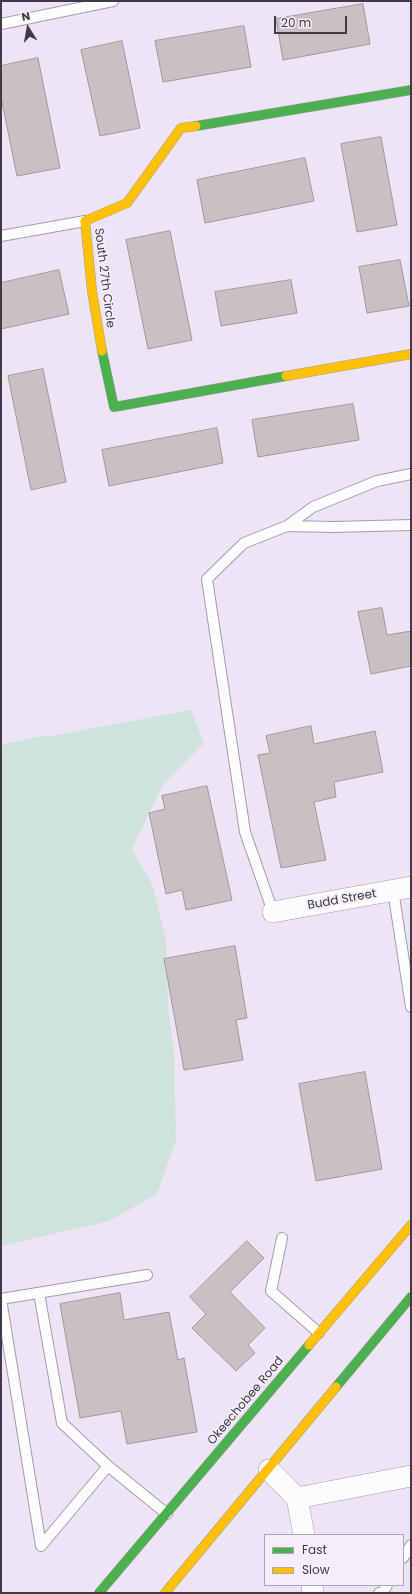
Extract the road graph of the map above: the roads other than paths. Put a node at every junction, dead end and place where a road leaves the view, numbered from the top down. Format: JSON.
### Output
{"nodes":[{"id":1,"x":113,"y":1,"type":"edge"},
{"id":2,"x":1,"y":24,"type":"edge"},
{"id":3,"x":411,"y":90,"type":"edge"},
{"id":4,"x":85,"y":221,"type":"junction"},
{"id":5,"x":1,"y":236,"type":"edge"},
{"id":6,"x":411,"y":354,"type":"edge"},
{"id":7,"x":411,"y":474,"type":"edge"},
{"id":8,"x":411,"y":525,"type":"edge"},
{"id":9,"x":287,"y":526,"type":"junction"},
{"id":10,"x":402,"y":888,"type":"edge"},
{"id":11,"x":273,"y":912,"type":"joint"},
{"id":12,"x":411,"y":1006,"type":"edge"},
{"id":13,"x":411,"y":1225,"type":"edge"},
{"id":14,"x":282,"y":1238,"type":"dead end"},
{"id":15,"x":147,"y":1275,"type":"dead end"},
{"id":16,"x":39,"y":1293,"type":"junction"},
{"id":17,"x":411,"y":1297,"type":"edge"},
{"id":18,"x":319,"y":1333,"type":"junction"},
{"id":19,"x":108,"y":1466,"type":"junction"},
{"id":20,"x":269,"y":1470,"type":"junction"},
{"id":21,"x":411,"y":1476,"type":"edge"},
{"id":22,"x":298,"y":1498,"type":"junction"},
{"id":23,"x":166,"y":1514,"type":"junction"},
{"id":24,"x":304,"y":1534,"type":"edge"},
{"id":25,"x":411,"y":1545,"type":"edge"},
{"id":26,"x":404,"y":1556,"type":"edge"},
{"id":27,"x":386,"y":1586,"type":"edge"},
{"id":28,"x":99,"y":1593,"type":"edge"},
{"id":29,"x":165,"y":1593,"type":"edge"},
{"id":30,"x":379,"y":1593,"type":"edge"}],
"edges":[{"from":1,"to":2,"type":"lane"},
{"from":3,"to":4,"type":"main road","name":"South 27th Circle"},
{"from":4,"to":5,"type":"lane"},
{"from":4,"to":6,"type":"main road","name":"South 27th Circle"},
{"from":7,"to":9,"type":"lane"},
{"from":8,"to":9,"type":"lane"},
{"from":9,"to":11,"type":"lane"},
{"from":10,"to":11,"type":"street","name":"Budd Street"},
{"from":10,"to":12,"type":"lane"},
{"from":13,"to":18,"type":"main road","name":"Okeechobee Road"},
{"from":14,"to":18,"type":"lane"},
{"from":15,"to":16,"type":"lane"},
{"from":16,"to":19,"type":"lane"},
{"from":16,"to":19,"type":"lane"},
{"from":17,"to":20,"type":"main road"},
{"from":18,"to":23,"type":"main road","name":"Okeechobee Road"},
{"from":19,"to":23,"type":"lane"},
{"from":20,"to":22,"type":"street"},
{"from":20,"to":29,"type":"main road"},
{"from":21,"to":22,"type":"street"},
{"from":22,"to":24,"type":"street"},
{"from":23,"to":28,"type":"main road","name":"Okeechobee Road"},
{"from":25,"to":26,"type":"lane"},
{"from":27,"to":30,"type":"lane"}]}
